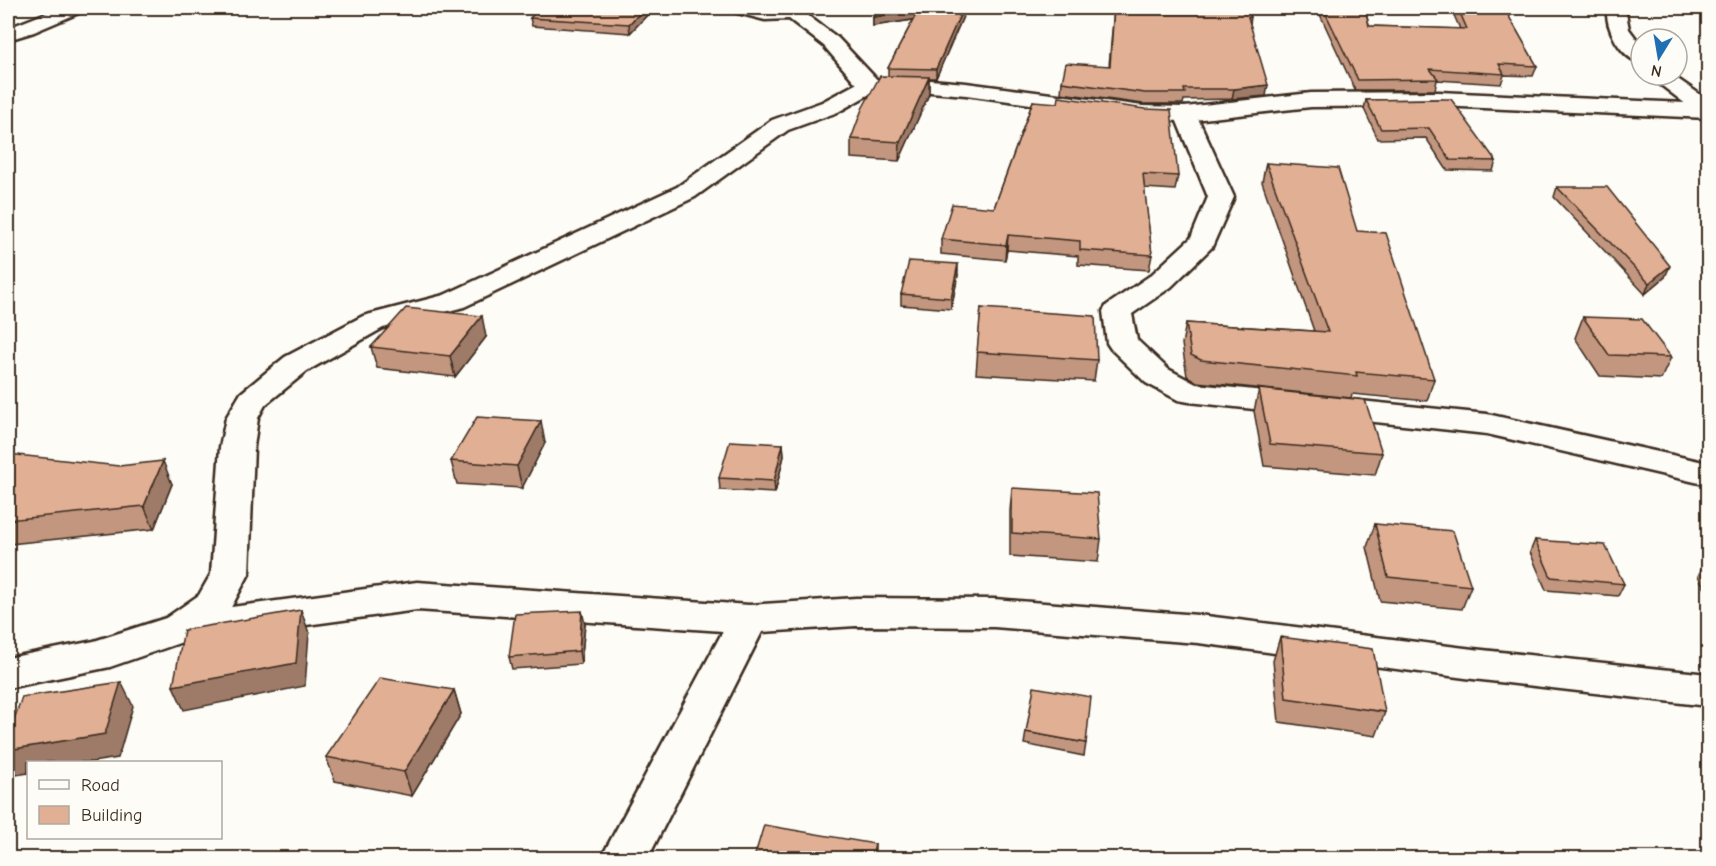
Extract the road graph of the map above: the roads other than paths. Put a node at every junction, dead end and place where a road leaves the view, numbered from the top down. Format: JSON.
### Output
{"nodes":[{"id":1,"x":74,"y":8,"type":"edge"},
{"id":2,"x":741,"y":8,"type":"edge"},
{"id":3,"x":1616,"y":8,"type":"edge"},
{"id":4,"x":800,"y":10,"type":"edge"},
{"id":5,"x":8,"y":34,"type":"edge"},
{"id":6,"x":1629,"y":42,"type":"edge"},
{"id":7,"x":871,"y":85,"type":"junction"},
{"id":8,"x":1675,"y":87,"type":"edge"},
{"id":9,"x":1708,"y":111,"type":"edge"},
{"id":10,"x":1185,"y":114,"type":"junction"},
{"id":11,"x":1708,"y":474,"type":"edge"},
{"id":12,"x":749,"y":619,"type":"junction"},
{"id":13,"x":180,"y":628,"type":"junction"},
{"id":14,"x":8,"y":673,"type":"edge"},
{"id":15,"x":1708,"y":690,"type":"edge"},
{"id":16,"x":624,"y":858,"type":"edge"}],
"edges":[{"from":1,"to":5,"type":"street"},
{"from":2,"to":4,"type":"street"},
{"from":3,"to":6,"type":"street"},
{"from":4,"to":7,"type":"street"},
{"from":7,"to":10,"type":"street"},
{"from":7,"to":13,"type":"street"},
{"from":8,"to":9,"type":"street"},
{"from":9,"to":10,"type":"street"},
{"from":10,"to":11,"type":"street"},
{"from":12,"to":13,"type":"street"},
{"from":12,"to":15,"type":"street"},
{"from":12,"to":16,"type":"street"},
{"from":13,"to":14,"type":"street"}]}
